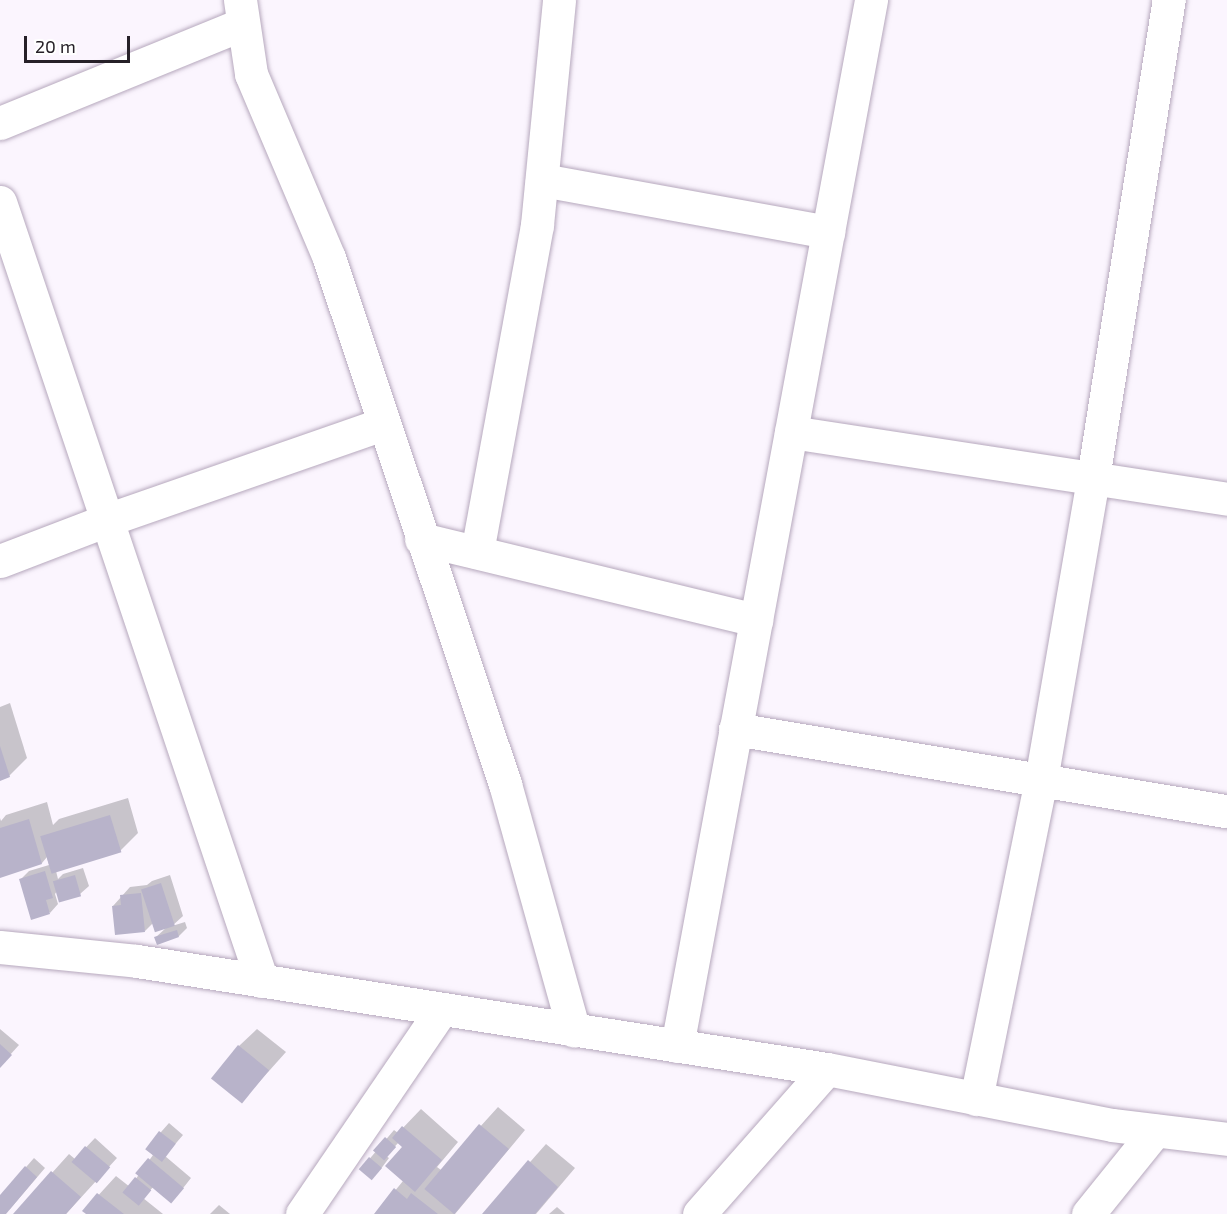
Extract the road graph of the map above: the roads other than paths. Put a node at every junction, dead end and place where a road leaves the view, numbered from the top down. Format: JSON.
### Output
{"nodes":[{"id":1,"x":559,"y":0,"type":"edge"},
{"id":2,"x":871,"y":0,"type":"edge"},
{"id":3,"x":1169,"y":0,"type":"edge"},
{"id":4,"x":242,"y":12,"type":"edge"},
{"id":5,"x":0,"y":123,"type":"edge"},
{"id":6,"x":542,"y":180,"type":"junction"},
{"id":7,"x":0,"y":202,"type":"edge"},
{"id":8,"x":828,"y":232,"type":"junction"},
{"id":9,"x":382,"y":424,"type":"junction"},
{"id":10,"x":791,"y":432,"type":"junction"},
{"id":11,"x":1093,"y":478,"type":"junction"},
{"id":12,"x":1227,"y":499,"type":"edge"},
{"id":13,"x":107,"y":520,"type":"junction"},
{"id":14,"x":421,"y":539,"type":"junction"},
{"id":15,"x":477,"y":552,"type":"junction"},
{"id":16,"x":0,"y":561,"type":"edge"},
{"id":17,"x":756,"y":620,"type":"junction"},
{"id":18,"x":735,"y":729,"type":"junction"},
{"id":19,"x":1041,"y":780,"type":"junction"},
{"id":20,"x":1227,"y":811,"type":"edge"},
{"id":21,"x":0,"y":947,"type":"edge"},
{"id":22,"x":262,"y":981,"type":"junction"},
{"id":23,"x":441,"y":1010,"type":"junction"},
{"id":24,"x":574,"y":1031,"type":"junction"},
{"id":25,"x":677,"y":1046,"type":"junction"},
{"id":26,"x":827,"y":1069,"type":"junction"},
{"id":27,"x":976,"y":1099,"type":"junction"},
{"id":28,"x":1155,"y":1131,"type":"junction"},
{"id":29,"x":1227,"y":1139,"type":"edge"},
{"id":30,"x":715,"y":1208,"type":"edge"},
{"id":31,"x":302,"y":1214,"type":"edge"},
{"id":32,"x":1088,"y":1214,"type":"edge"}],
"edges":[{"from":1,"to":6,"type":"street"},
{"from":2,"to":8,"type":"street"},
{"from":3,"to":11,"type":"street"},
{"from":4,"to":5,"type":"street"},
{"from":4,"to":9,"type":"street"},
{"from":6,"to":8,"type":"street"},
{"from":6,"to":15,"type":"street"},
{"from":7,"to":13,"type":"street"},
{"from":8,"to":10,"type":"street"},
{"from":9,"to":13,"type":"street"},
{"from":9,"to":14,"type":"street"},
{"from":10,"to":11,"type":"street"},
{"from":10,"to":17,"type":"street"},
{"from":11,"to":12,"type":"street"},
{"from":11,"to":19,"type":"street"},
{"from":13,"to":16,"type":"street"},
{"from":13,"to":22,"type":"street"},
{"from":14,"to":15,"type":"street"},
{"from":14,"to":24,"type":"street"},
{"from":15,"to":17,"type":"street"},
{"from":17,"to":18,"type":"street"},
{"from":18,"to":19,"type":"street"},
{"from":18,"to":25,"type":"street"},
{"from":19,"to":20,"type":"street"},
{"from":19,"to":27,"type":"street"},
{"from":21,"to":22,"type":"street"},
{"from":22,"to":23,"type":"street"},
{"from":23,"to":24,"type":"street"},
{"from":23,"to":31,"type":"street"},
{"from":24,"to":25,"type":"street"},
{"from":25,"to":26,"type":"street"},
{"from":26,"to":27,"type":"street"},
{"from":26,"to":30,"type":"street"},
{"from":27,"to":28,"type":"street"},
{"from":28,"to":29,"type":"street"},
{"from":28,"to":32,"type":"street"}]}
